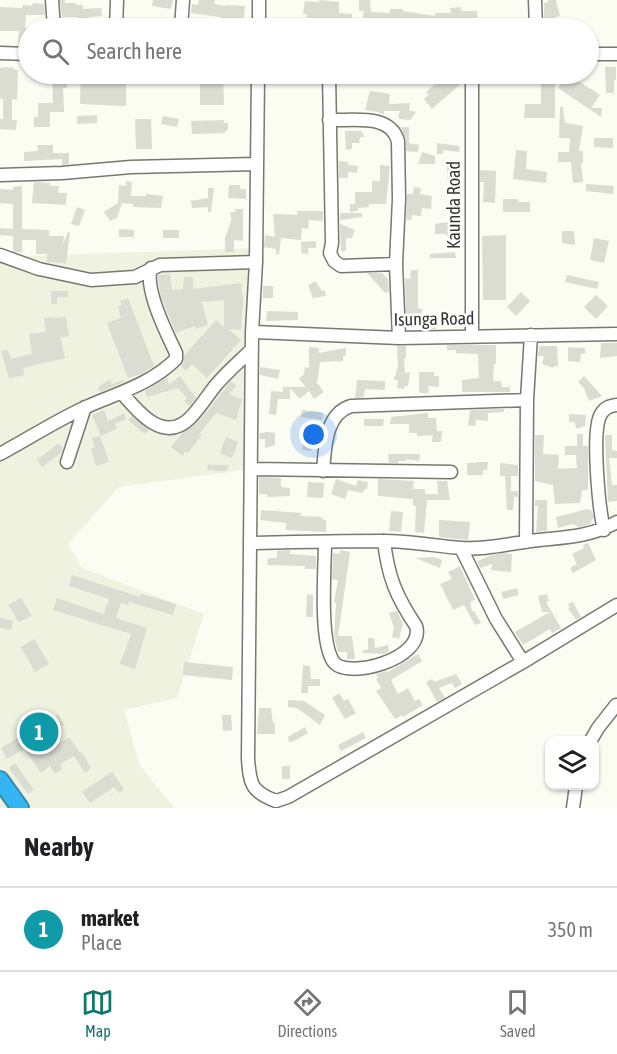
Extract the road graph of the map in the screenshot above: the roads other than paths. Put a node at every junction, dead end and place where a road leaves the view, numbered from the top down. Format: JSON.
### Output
{"nodes":[{"id":1,"x":52,"y":0,"type":"edge"},
{"id":2,"x":117,"y":0,"type":"edge"},
{"id":3,"x":183,"y":0,"type":"edge"},
{"id":4,"x":259,"y":0,"type":"edge"},
{"id":5,"x":535,"y":0,"type":"edge"},
{"id":6,"x":53,"y":18,"type":"edge"},
{"id":7,"x":116,"y":18,"type":"edge"},
{"id":8,"x":182,"y":18,"type":"edge"},
{"id":9,"x":259,"y":18,"type":"edge"},
{"id":10,"x":536,"y":18,"type":"edge"},
{"id":11,"x":0,"y":53,"type":"edge"},
{"id":12,"x":18,"y":54,"type":"edge"},
{"id":13,"x":599,"y":54,"type":"edge"},
{"id":14,"x":617,"y":54,"type":"edge"},
{"id":15,"x":258,"y":84,"type":"edge"},
{"id":16,"x":329,"y":84,"type":"edge"},
{"id":17,"x":472,"y":84,"type":"edge"},
{"id":18,"x":329,"y":120,"type":"junction"},
{"id":19,"x":257,"y":164,"type":"junction"},
{"id":20,"x":0,"y":175,"type":"edge"},
{"id":21,"x":0,"y":255,"type":"edge"},
{"id":22,"x":256,"y":262,"type":"junction"},
{"id":23,"x":396,"y":264,"type":"junction"},
{"id":24,"x":151,"y":268,"type":"junction"},
{"id":25,"x":252,"y":332,"type":"junction"},
{"id":26,"x":617,"y":334,"type":"edge"},
{"id":27,"x":531,"y":335,"type":"junction"},
{"id":28,"x":472,"y":336,"type":"junction"},
{"id":29,"x":399,"y":338,"type":"junction"},
{"id":30,"x":252,"y":349,"type":"junction"},
{"id":31,"x":122,"y":393,"type":"junction"},
{"id":32,"x":526,"y":400,"type":"junction"},
{"id":33,"x":617,"y":405,"type":"edge"},
{"id":34,"x":85,"y":407,"type":"junction"},
{"id":35,"x":0,"y":454,"type":"edge"},
{"id":36,"x":67,"y":462,"type":"dead end"},
{"id":37,"x":252,"y":469,"type":"junction"},
{"id":38,"x":323,"y":471,"type":"junction"},
{"id":39,"x":451,"y":472,"type":"dead end"},
{"id":40,"x":617,"y":522,"type":"edge"},
{"id":41,"x":604,"y":530,"type":"junction"},
{"id":42,"x":384,"y":541,"type":"junction"},
{"id":43,"x":325,"y":542,"type":"junction"},
{"id":44,"x":526,"y":542,"type":"junction"},
{"id":45,"x":251,"y":543,"type":"junction"},
{"id":46,"x":461,"y":548,"type":"junction"},
{"id":47,"x":617,"y":605,"type":"edge"},
{"id":48,"x":523,"y":662,"type":"junction"},
{"id":49,"x":616,"y":705,"type":"edge"},
{"id":50,"x":594,"y":736,"type":"edge"},
{"id":51,"x":0,"y":780,"type":"edge"},
{"id":52,"x":575,"y":790,"type":"edge"},
{"id":53,"x":20,"y":808,"type":"edge"},
{"id":54,"x":573,"y":808,"type":"edge"}],
"edges":[{"from":1,"to":6,"type":"street"},
{"from":2,"to":7,"type":"street"},
{"from":3,"to":8,"type":"street"},
{"from":4,"to":9,"type":"street"},
{"from":5,"to":10,"type":"street"},
{"from":11,"to":12,"type":"street"},
{"from":13,"to":14,"type":"street"},
{"from":15,"to":19,"type":"street"},
{"from":16,"to":18,"type":"street"},
{"from":17,"to":28,"type":"street","name":"Kaunda Road"},
{"from":18,"to":23,"type":"street"},
{"from":18,"to":23,"type":"street"},
{"from":19,"to":20,"type":"street"},
{"from":19,"to":22,"type":"street"},
{"from":21,"to":24,"type":"street"},
{"from":22,"to":24,"type":"street"},
{"from":22,"to":25,"type":"street"},
{"from":23,"to":29,"type":"street"},
{"from":24,"to":31,"type":"street"},
{"from":25,"to":29,"type":"street","name":"Isunga Road"},
{"from":25,"to":30,"type":"street"},
{"from":26,"to":27,"type":"street","name":"Isunga Road"},
{"from":27,"to":28,"type":"street","name":"Isunga Road"},
{"from":27,"to":32,"type":"street"},
{"from":28,"to":29,"type":"street","name":"Isunga Road"},
{"from":30,"to":31,"type":"street"},
{"from":30,"to":37,"type":"street"},
{"from":31,"to":34,"type":"street"},
{"from":32,"to":38,"type":"street"},
{"from":32,"to":44,"type":"street"},
{"from":33,"to":41,"type":"street"},
{"from":34,"to":35,"type":"street"},
{"from":34,"to":36,"type":"street"},
{"from":37,"to":38,"type":"street"},
{"from":37,"to":45,"type":"street"},
{"from":38,"to":39,"type":"street"},
{"from":40,"to":41,"type":"street"},
{"from":41,"to":44,"type":"street"},
{"from":42,"to":43,"type":"street"},
{"from":42,"to":43,"type":"street"},
{"from":42,"to":46,"type":"street"},
{"from":43,"to":45,"type":"street"},
{"from":44,"to":46,"type":"street"},
{"from":45,"to":48,"type":"street"},
{"from":46,"to":48,"type":"street"},
{"from":47,"to":48,"type":"street"},
{"from":49,"to":50,"type":"street"},
{"from":51,"to":53,"type":"highway"},
{"from":52,"to":54,"type":"street"}]}
